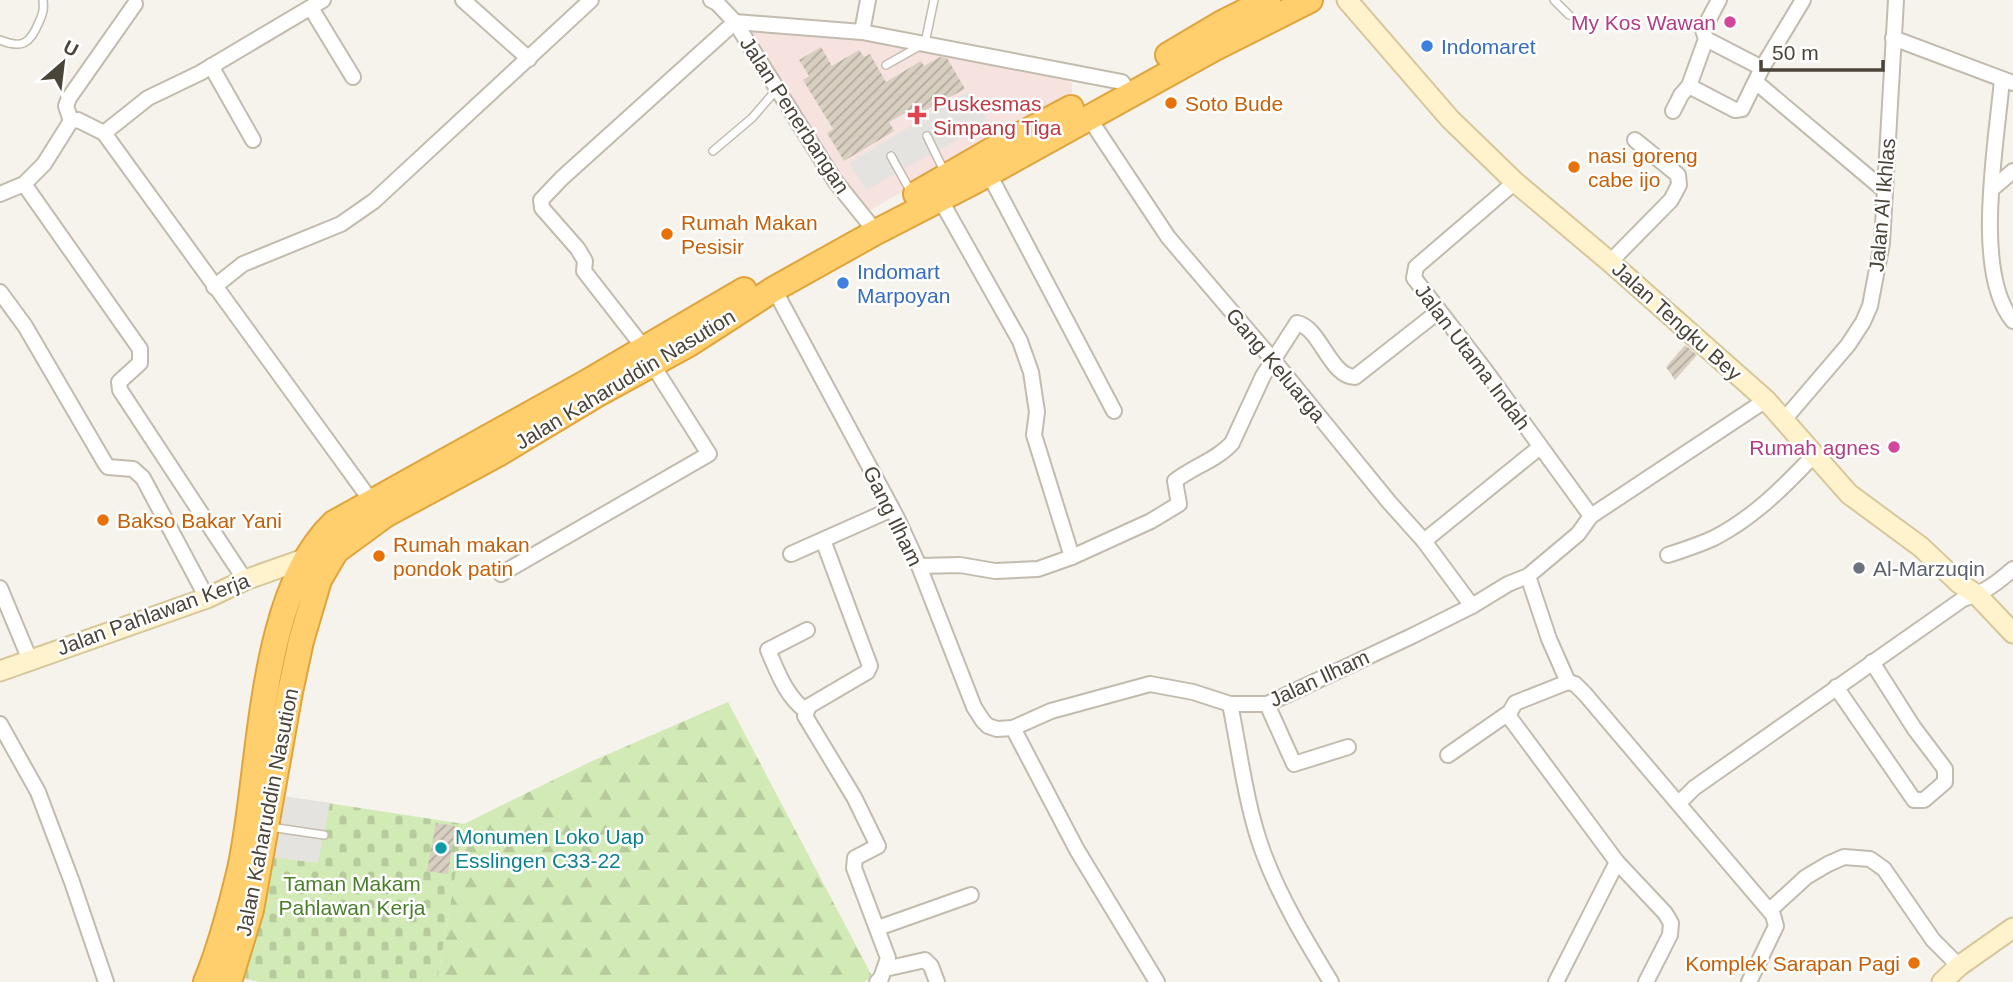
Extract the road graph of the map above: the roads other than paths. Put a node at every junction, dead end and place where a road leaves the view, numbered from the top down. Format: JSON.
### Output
{"nodes":[{"id":1,"x":43,"y":0,"type":"edge"},
{"id":2,"x":463,"y":0,"type":"edge"},
{"id":3,"x":591,"y":0,"type":"edge"},
{"id":4,"x":711,"y":0,"type":"edge"},
{"id":5,"x":868,"y":0,"type":"edge"},
{"id":6,"x":934,"y":0,"type":"edge"},
{"id":7,"x":1268,"y":0,"type":"edge"},
{"id":8,"x":1310,"y":0,"type":"edge"},
{"id":9,"x":1347,"y":0,"type":"edge"},
{"id":10,"x":1554,"y":0,"type":"edge"},
{"id":11,"x":1718,"y":0,"type":"edge"},
{"id":12,"x":1803,"y":0,"type":"edge"},
{"id":13,"x":1896,"y":0,"type":"edge"},
{"id":14,"x":135,"y":4,"type":"dead end"},
{"id":15,"x":317,"y":4,"type":"edge"},
{"id":16,"x":1569,"y":15,"type":"dead end"},
{"id":17,"x":735,"y":22,"type":"junction"},
{"id":18,"x":862,"y":32,"type":"junction"},
{"id":19,"x":1893,"y":38,"type":"junction"},
{"id":20,"x":1706,"y":39,"type":"junction"},
{"id":21,"x":0,"y":40,"type":"edge"},
{"id":22,"x":925,"y":43,"type":"junction"},
{"id":23,"x":529,"y":59,"type":"junction"},
{"id":24,"x":886,"y":65,"type":"dead end"},
{"id":25,"x":211,"y":66,"type":"junction"},
{"id":26,"x":1762,"y":68,"type":"junction"},
{"id":27,"x":353,"y":77,"type":"dead end"},
{"id":28,"x":2008,"y":81,"type":"edge"},
{"id":29,"x":1756,"y":83,"type":"junction"},
{"id":30,"x":1689,"y":86,"type":"junction"},
{"id":31,"x":1126,"y":88,"type":"junction"},
{"id":32,"x":777,"y":89,"type":"junction"},
{"id":33,"x":1673,"y":111,"type":"dead end"},
{"id":34,"x":1089,"y":118,"type":"junction"},
{"id":35,"x":71,"y":121,"type":"junction"},
{"id":36,"x":104,"y":133,"type":"junction"},
{"id":37,"x":926,"y":136,"type":"dead end"},
{"id":38,"x":253,"y":140,"type":"dead end"},
{"id":39,"x":1635,"y":140,"type":"dead end"},
{"id":40,"x":713,"y":151,"type":"dead end"},
{"id":41,"x":891,"y":156,"type":"dead end"},
{"id":42,"x":2013,"y":171,"type":"edge"},
{"id":43,"x":989,"y":174,"type":"junction"},
{"id":44,"x":1515,"y":182,"type":"junction"},
{"id":45,"x":24,"y":184,"type":"junction"},
{"id":46,"x":943,"y":188,"type":"junction"},
{"id":47,"x":1992,"y":189,"type":"junction"},
{"id":48,"x":1884,"y":190,"type":"junction"},
{"id":49,"x":0,"y":194,"type":"edge"},
{"id":50,"x":913,"y":195,"type":"junction"},
{"id":51,"x":872,"y":227,"type":"junction"},
{"id":52,"x":1610,"y":262,"type":"junction"},
{"id":53,"x":2013,"y":283,"type":"edge"},
{"id":54,"x":214,"y":287,"type":"junction"},
{"id":55,"x":774,"y":289,"type":"junction"},
{"id":56,"x":0,"y":292,"type":"edge"},
{"id":57,"x":2000,"y":294,"type":"junction"},
{"id":58,"x":1439,"y":311,"type":"junction"},
{"id":59,"x":2013,"y":321,"type":"edge"},
{"id":60,"x":648,"y":356,"type":"junction"},
{"id":61,"x":1273,"y":360,"type":"junction"},
{"id":62,"x":1766,"y":400,"type":"junction"},
{"id":63,"x":1114,"y":411,"type":"dead end"},
{"id":64,"x":1783,"y":421,"type":"junction"},
{"id":65,"x":1540,"y":447,"type":"junction"},
{"id":66,"x":1814,"y":456,"type":"junction"},
{"id":67,"x":372,"y":502,"type":"junction"},
{"id":68,"x":892,"y":509,"type":"junction"},
{"id":69,"x":1591,"y":516,"type":"junction"},
{"id":70,"x":823,"y":540,"type":"junction"},
{"id":71,"x":1424,"y":541,"type":"junction"},
{"id":72,"x":791,"y":554,"type":"dead end"},
{"id":73,"x":1668,"y":555,"type":"dead end"},
{"id":74,"x":1072,"y":557,"type":"junction"},
{"id":75,"x":317,"y":562,"type":"junction"},
{"id":76,"x":919,"y":566,"type":"junction"},
{"id":77,"x":2013,"y":569,"type":"edge"},
{"id":78,"x":501,"y":574,"type":"dead end"},
{"id":79,"x":1528,"y":576,"type":"junction"},
{"id":80,"x":245,"y":580,"type":"junction"},
{"id":81,"x":0,"y":588,"type":"edge"},
{"id":82,"x":1977,"y":595,"type":"junction"},
{"id":83,"x":207,"y":598,"type":"junction"},
{"id":84,"x":1472,"y":606,"type":"junction"},
{"id":85,"x":807,"y":630,"type":"dead end"},
{"id":86,"x":2013,"y":633,"type":"edge"},
{"id":87,"x":30,"y":660,"type":"junction"},
{"id":88,"x":1872,"y":662,"type":"junction"},
{"id":89,"x":0,"y":671,"type":"edge"},
{"id":90,"x":1568,"y":682,"type":"junction"},
{"id":91,"x":1836,"y":687,"type":"junction"},
{"id":92,"x":1230,"y":704,"type":"junction"},
{"id":93,"x":1267,"y":705,"type":"junction"},
{"id":94,"x":806,"y":710,"type":"junction"},
{"id":95,"x":1510,"y":712,"type":"junction"},
{"id":96,"x":0,"y":724,"type":"edge"},
{"id":97,"x":1013,"y":728,"type":"junction"},
{"id":98,"x":1348,"y":747,"type":"dead end"},
{"id":99,"x":1448,"y":755,"type":"dead end"},
{"id":100,"x":1679,"y":803,"type":"junction"},
{"id":101,"x":266,"y":826,"type":"junction"},
{"id":102,"x":324,"y":835,"type":"dead end"},
{"id":103,"x":1617,"y":862,"type":"junction"},
{"id":104,"x":971,"y":895,"type":"dead end"},
{"id":105,"x":1770,"y":910,"type":"junction"},
{"id":106,"x":878,"y":928,"type":"junction"},
{"id":107,"x":2013,"y":928,"type":"edge"},
{"id":108,"x":1959,"y":966,"type":"junction"},
{"id":109,"x":881,"y":975,"type":"edge"},
{"id":110,"x":106,"y":982,"type":"edge"},
{"id":111,"x":206,"y":982,"type":"edge"},
{"id":112,"x":229,"y":982,"type":"edge"},
{"id":113,"x":937,"y":982,"type":"edge"},
{"id":114,"x":1157,"y":982,"type":"edge"},
{"id":115,"x":1331,"y":982,"type":"edge"},
{"id":116,"x":1556,"y":982,"type":"edge"},
{"id":117,"x":1646,"y":982,"type":"edge"},
{"id":118,"x":1749,"y":982,"type":"edge"},
{"id":119,"x":1942,"y":982,"type":"edge"}],
"edges":[{"from":1,"to":21,"type":"lane"},
{"from":2,"to":23,"type":"street"},
{"from":3,"to":23,"type":"street"},
{"from":4,"to":17,"type":"street","name":"Jalan Penerbangan"},
{"from":5,"to":18,"type":"street"},
{"from":6,"to":22,"type":"lane"},
{"from":7,"to":31,"type":"highway","name":"Jalan Kaharuddin Nasution"},
{"from":8,"to":31,"type":"highway","name":"Jalan Kaharuddin Nasution"},
{"from":9,"to":44,"type":"main road","name":"Jalan Tengku Bey"},
{"from":10,"to":16,"type":"lane"},
{"from":11,"to":20,"type":"street"},
{"from":12,"to":26,"type":"street"},
{"from":13,"to":19,"type":"street","name":"Jalan Al Ikhlas"},
{"from":14,"to":35,"type":"street"},
{"from":15,"to":25,"type":"street"},
{"from":15,"to":27,"type":"street"},
{"from":17,"to":18,"type":"street"},
{"from":17,"to":32,"type":"street","name":"Jalan Penerbangan"},
{"from":17,"to":60,"type":"street"},
{"from":18,"to":22,"type":"street"},
{"from":19,"to":28,"type":"street"},
{"from":19,"to":48,"type":"street","name":"Jalan Al Ikhlas"},
{"from":20,"to":26,"type":"street"},
{"from":20,"to":30,"type":"street"},
{"from":22,"to":24,"type":"lane"},
{"from":22,"to":31,"type":"street"},
{"from":23,"to":54,"type":"street"},
{"from":25,"to":36,"type":"street"},
{"from":25,"to":38,"type":"street"},
{"from":26,"to":29,"type":"street"},
{"from":28,"to":47,"type":"street"},
{"from":29,"to":30,"type":"street"},
{"from":29,"to":48,"type":"street"},
{"from":30,"to":33,"type":"street"},
{"from":31,"to":34,"type":"highway","name":"Jalan Kaharuddin Nasution"},
{"from":31,"to":46,"type":"highway","name":"Jalan Kaharuddin Nasution"},
{"from":32,"to":40,"type":"lane"},
{"from":32,"to":51,"type":"street","name":"Jalan Penerbangan"},
{"from":34,"to":43,"type":"highway","name":"Jalan Kaharuddin Nasution"},
{"from":34,"to":61,"type":"street","name":"Gang Keluarga"},
{"from":35,"to":36,"type":"street"},
{"from":35,"to":45,"type":"street"},
{"from":36,"to":54,"type":"street"},
{"from":37,"to":46,"type":"lane"},
{"from":39,"to":52,"type":"street"},
{"from":41,"to":50,"type":"lane"},
{"from":42,"to":47,"type":"street"},
{"from":43,"to":46,"type":"highway","name":"Jalan Kaharuddin Nasution"},
{"from":43,"to":63,"type":"street"},
{"from":44,"to":52,"type":"main road","name":"Jalan Tengku Bey"},
{"from":44,"to":58,"type":"street","name":"Jalan Utama Indah"},
{"from":45,"to":49,"type":"street"},
{"from":45,"to":80,"type":"street"},
{"from":46,"to":50,"type":"highway","name":"Jalan Kaharuddin Nasution"},
{"from":46,"to":51,"type":"highway","name":"Jalan Kaharuddin Nasution"},
{"from":46,"to":74,"type":"street"},
{"from":47,"to":57,"type":"street"},
{"from":48,"to":64,"type":"street","name":"Jalan Al Ikhlas"},
{"from":50,"to":51,"type":"highway","name":"Jalan Kaharuddin Nasution"},
{"from":51,"to":55,"type":"highway","name":"Jalan Kaharuddin Nasution"},
{"from":51,"to":60,"type":"highway","name":"Jalan Kaharuddin Nasution"},
{"from":52,"to":62,"type":"main road","name":"Jalan Tengku Bey"},
{"from":53,"to":57,"type":"street"},
{"from":54,"to":67,"type":"street"},
{"from":55,"to":60,"type":"highway","name":"Jalan Kaharuddin Nasution"},
{"from":55,"to":68,"type":"street","name":"Gang Ilham"},
{"from":56,"to":83,"type":"street"},
{"from":57,"to":59,"type":"street"},
{"from":58,"to":61,"type":"street"},
{"from":58,"to":65,"type":"street","name":"Jalan Utama Indah"},
{"from":60,"to":67,"type":"highway","name":"Jalan Kaharuddin Nasution"},
{"from":60,"to":75,"type":"highway","name":"Jalan Kaharuddin Nasution"},
{"from":60,"to":78,"type":"street"},
{"from":61,"to":71,"type":"street","name":"Gang Keluarga"},
{"from":61,"to":74,"type":"street"},
{"from":62,"to":64,"type":"main road","name":"Jalan Tengku Bey"},
{"from":62,"to":69,"type":"street","name":"Jalan Ilham"},
{"from":64,"to":66,"type":"main road","name":"Jalan Tengku Bey"},
{"from":65,"to":69,"type":"street","name":"Jalan Utama Indah"},
{"from":65,"to":71,"type":"street"},
{"from":66,"to":73,"type":"street"},
{"from":66,"to":82,"type":"main road","name":"Jalan Tengku Bey"},
{"from":67,"to":75,"type":"highway","name":"Jalan Kaharuddin Nasution"},
{"from":68,"to":70,"type":"street"},
{"from":68,"to":76,"type":"street","name":"Gang Ilham"},
{"from":69,"to":79,"type":"street","name":"Jalan Ilham"},
{"from":70,"to":72,"type":"street"},
{"from":70,"to":94,"type":"street"},
{"from":71,"to":84,"type":"street","name":"Gang Keluarga"},
{"from":74,"to":76,"type":"street"},
{"from":75,"to":80,"type":"main road","name":"Jalan Pahlawan Kerja"},
{"from":75,"to":101,"type":"highway","name":"Jalan Kaharuddin Nasution"},
{"from":75,"to":111,"type":"highway","name":"Jalan Kaharuddin Nasution"},
{"from":76,"to":97,"type":"street","name":"Gang Ilham"},
{"from":77,"to":82,"type":"street"},
{"from":79,"to":84,"type":"street","name":"Jalan Ilham"},
{"from":79,"to":90,"type":"street"},
{"from":80,"to":83,"type":"main road","name":"Jalan Pahlawan Kerja"},
{"from":81,"to":87,"type":"street"},
{"from":82,"to":86,"type":"main road","name":"Jalan Tengku Bey"},
{"from":82,"to":88,"type":"street"},
{"from":83,"to":87,"type":"main road","name":"Jalan Pahlawan Kerja"},
{"from":84,"to":93,"type":"street","name":"Jalan Ilham"},
{"from":85,"to":94,"type":"street"},
{"from":87,"to":89,"type":"main road","name":"Jalan Pahlawan Kerja"},
{"from":88,"to":91,"type":"street"},
{"from":88,"to":91,"type":"street"},
{"from":90,"to":95,"type":"street"},
{"from":90,"to":100,"type":"street"},
{"from":91,"to":100,"type":"street"},
{"from":92,"to":93,"type":"street","name":"Jalan Ilham"},
{"from":92,"to":97,"type":"street","name":"Jalan Ilham"},
{"from":92,"to":115,"type":"street"},
{"from":93,"to":98,"type":"street"},
{"from":94,"to":106,"type":"street"},
{"from":95,"to":99,"type":"street"},
{"from":95,"to":103,"type":"street"},
{"from":96,"to":110,"type":"street"},
{"from":97,"to":114,"type":"street"},
{"from":100,"to":105,"type":"street"},
{"from":101,"to":102,"type":"lane"},
{"from":101,"to":112,"type":"highway","name":"Jalan Kaharuddin Nasution"},
{"from":103,"to":116,"type":"street"},
{"from":103,"to":117,"type":"street"},
{"from":104,"to":106,"type":"street"},
{"from":105,"to":108,"type":"street"},
{"from":105,"to":118,"type":"street"},
{"from":106,"to":109,"type":"street"},
{"from":107,"to":108,"type":"main road"},
{"from":108,"to":119,"type":"main road"},
{"from":109,"to":113,"type":"street"}]}
